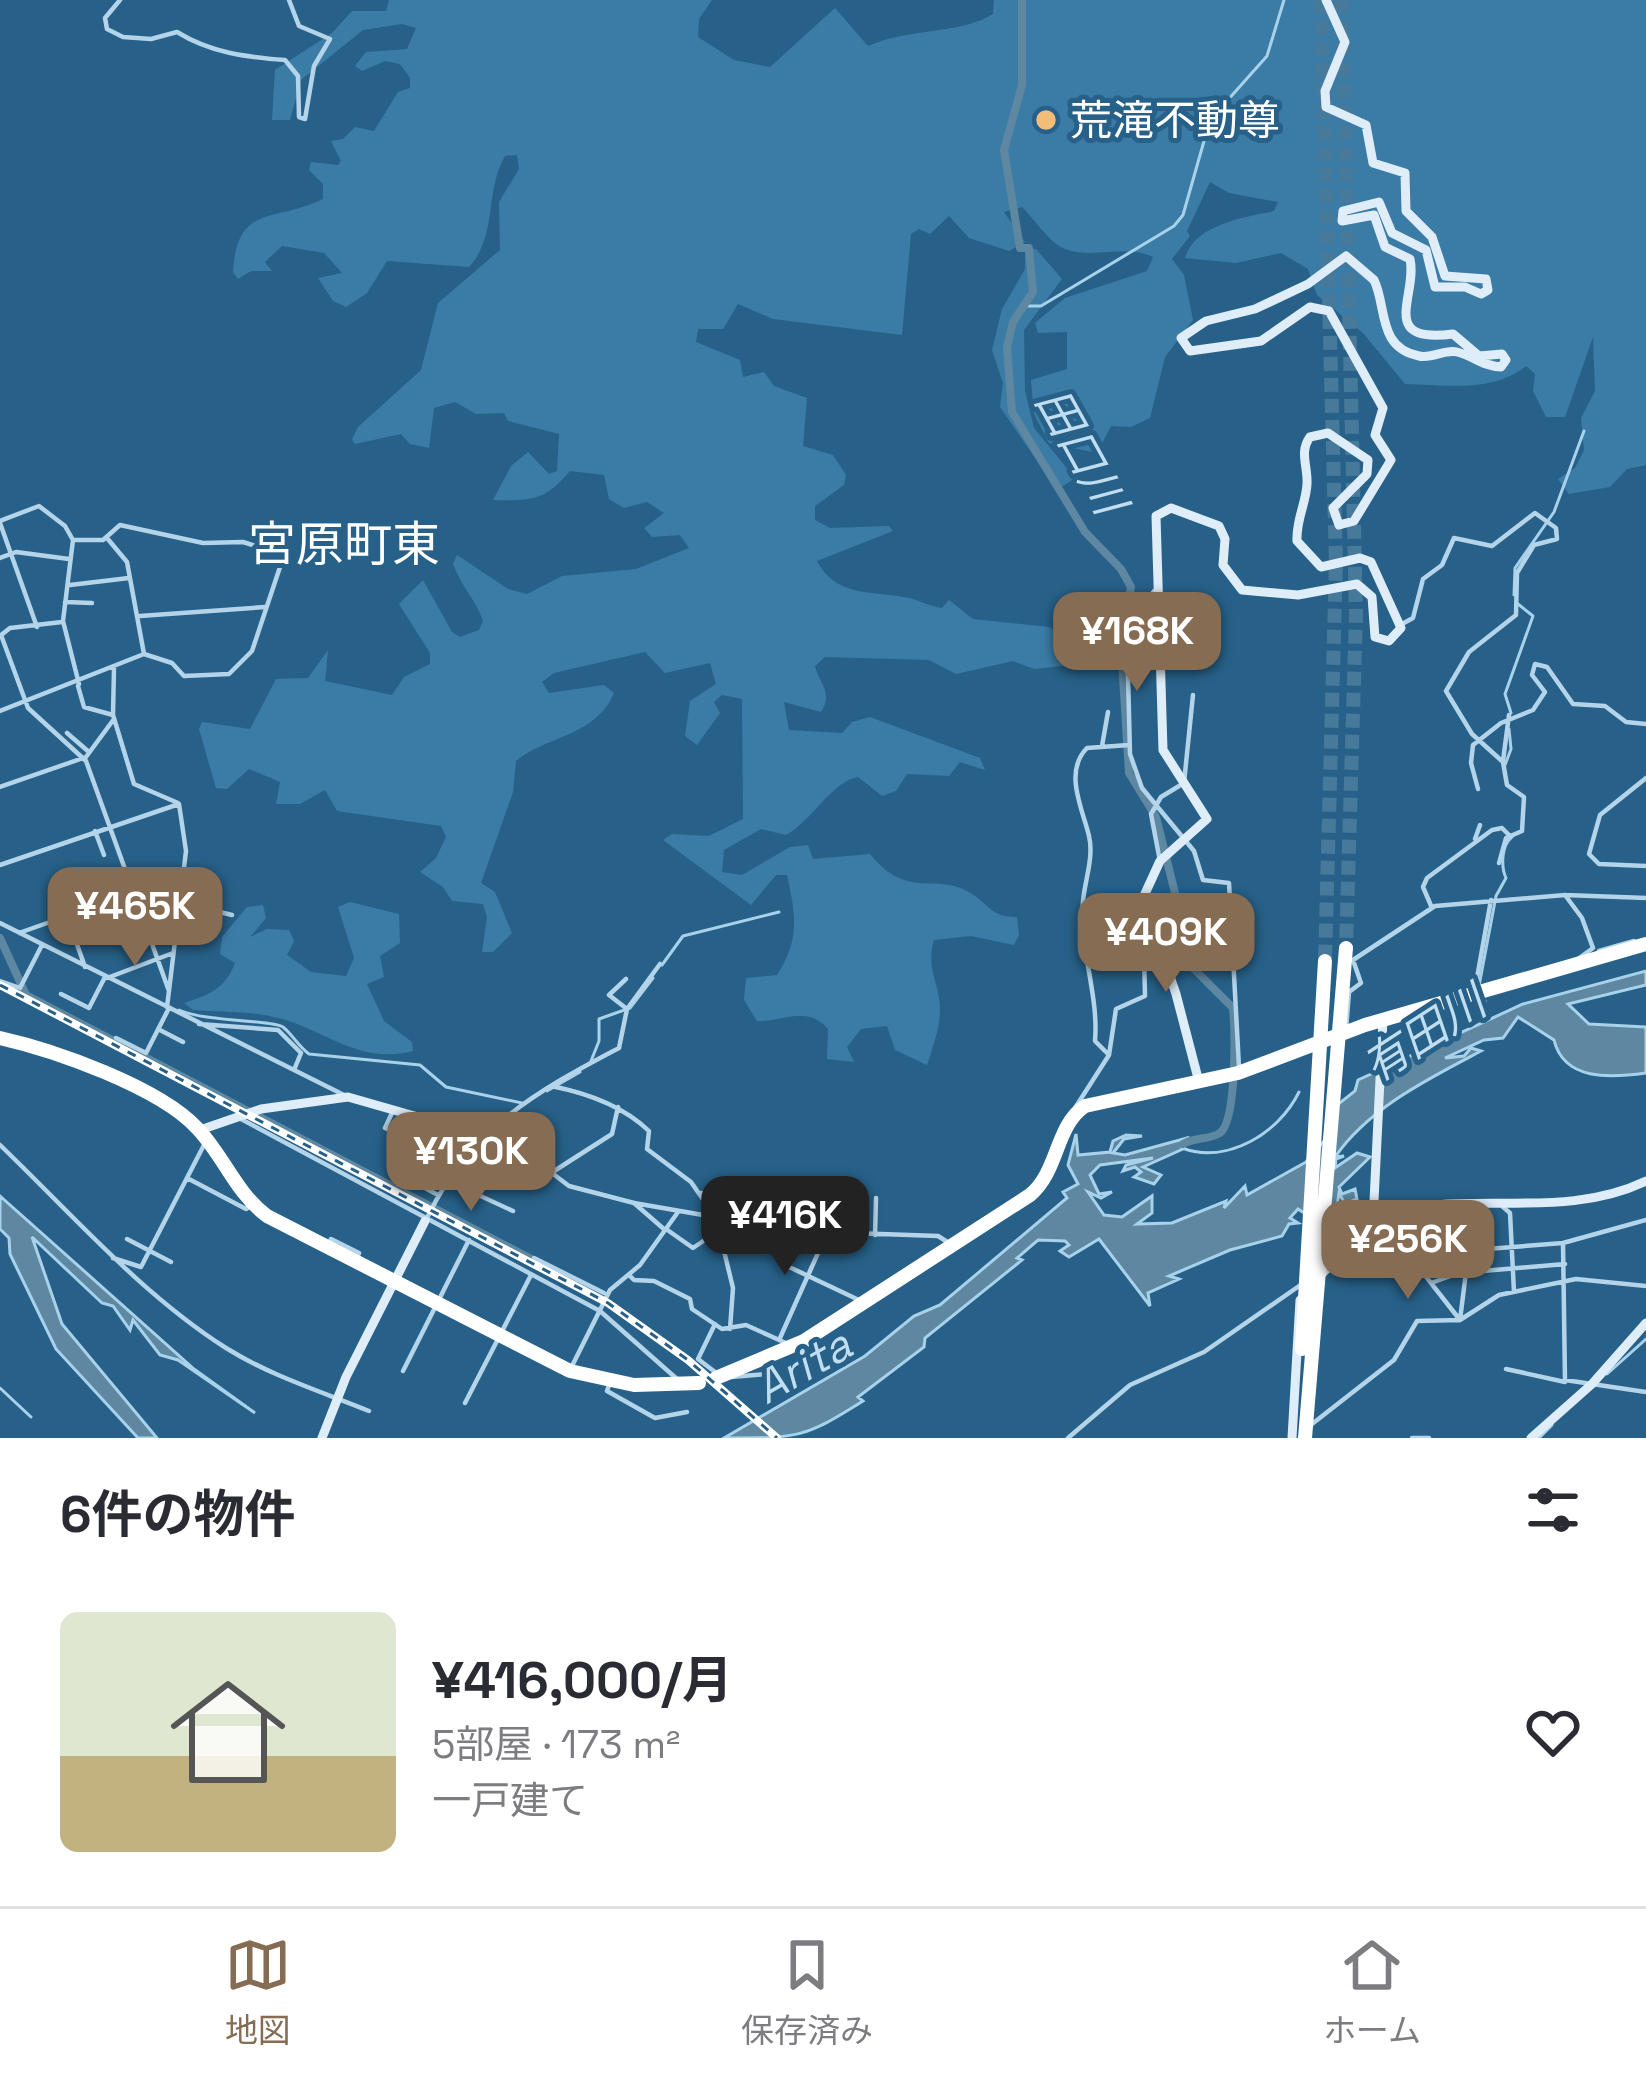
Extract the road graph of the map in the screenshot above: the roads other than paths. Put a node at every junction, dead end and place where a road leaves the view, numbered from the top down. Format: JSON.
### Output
{"nodes":[{"id":1,"x":120,"y":0,"type":"edge"},
{"id":2,"x":289,"y":0,"type":"edge"},
{"id":3,"x":1327,"y":0,"type":"edge"},
{"id":4,"x":0,"y":522,"type":"edge"},
{"id":5,"x":107,"y":538,"type":"junction"},
{"id":6,"x":73,"y":540,"type":"junction"},
{"id":7,"x":11,"y":554,"type":"junction"},
{"id":8,"x":0,"y":558,"type":"edge"},
{"id":9,"x":69,"y":559,"type":"junction"},
{"id":10,"x":129,"y":578,"type":"junction"},
{"id":11,"x":67,"y":586,"type":"junction"},
{"id":12,"x":1159,"y":586,"type":"junction"},
{"id":13,"x":64,"y":602,"type":"junction"},
{"id":14,"x":92,"y":603,"type":"dead end"},
{"id":15,"x":266,"y":607,"type":"junction"},
{"id":16,"x":140,"y":616,"type":"junction"},
{"id":17,"x":1134,"y":617,"type":"junction"},
{"id":18,"x":63,"y":621,"type":"junction"},
{"id":19,"x":1401,"y":625,"type":"junction"},
{"id":20,"x":37,"y":627,"type":"junction"},
{"id":21,"x":1158,"y":633,"type":"junction"},
{"id":22,"x":0,"y":636,"type":"edge"},
{"id":23,"x":144,"y":654,"type":"junction"},
{"id":24,"x":114,"y":668,"type":"junction"},
{"id":25,"x":78,"y":684,"type":"junction"},
{"id":26,"x":1193,"y":695,"type":"dead end"},
{"id":27,"x":25,"y":703,"type":"junction"},
{"id":28,"x":0,"y":711,"type":"edge"},
{"id":29,"x":1108,"y":712,"type":"dead end"},
{"id":30,"x":114,"y":717,"type":"junction"},
{"id":31,"x":1508,"y":718,"type":"junction"},
{"id":32,"x":1646,"y":724,"type":"edge"},
{"id":33,"x":67,"y":733,"type":"dead end"},
{"id":34,"x":1478,"y":740,"type":"junction"},
{"id":35,"x":1129,"y":745,"type":"junction"},
{"id":36,"x":1102,"y":746,"type":"junction"},
{"id":37,"x":86,"y":755,"type":"junction"},
{"id":38,"x":1503,"y":762,"type":"junction"},
{"id":39,"x":1646,"y":778,"type":"edge"},
{"id":40,"x":1184,"y":783,"type":"junction"},
{"id":41,"x":0,"y":787,"type":"edge"},
{"id":42,"x":1478,"y":789,"type":"dead end"},
{"id":43,"x":179,"y":804,"type":"junction"},
{"id":44,"x":1154,"y":807,"type":"junction"},
{"id":45,"x":1480,"y":824,"type":"dead end"},
{"id":46,"x":109,"y":826,"type":"junction"},
{"id":47,"x":95,"y":831,"type":"junction"},
{"id":48,"x":1510,"y":836,"type":"junction"},
{"id":49,"x":1185,"y":838,"type":"junction"},
{"id":50,"x":1472,"y":843,"type":"junction"},
{"id":51,"x":104,"y":855,"type":"dead end"},
{"id":52,"x":1164,"y":856,"type":"junction"},
{"id":53,"x":1499,"y":863,"type":"dead end"},
{"id":54,"x":0,"y":865,"type":"edge"},
{"id":55,"x":1646,"y":866,"type":"edge"},
{"id":56,"x":183,"y":875,"type":"junction"},
{"id":57,"x":133,"y":892,"type":"junction"},
{"id":58,"x":1565,"y":895,"type":"junction"},
{"id":59,"x":1143,"y":898,"type":"junction"},
{"id":60,"x":1646,"y":898,"type":"edge"},
{"id":61,"x":1491,"y":900,"type":"junction"},
{"id":62,"x":179,"y":902,"type":"junction"},
{"id":63,"x":1432,"y":908,"type":"junction"},
{"id":64,"x":232,"y":915,"type":"dead end"},
{"id":65,"x":68,"y":916,"type":"junction"},
{"id":66,"x":0,"y":923,"type":"edge"},
{"id":67,"x":19,"y":933,"type":"junction"},
{"id":68,"x":1646,"y":941,"type":"edge"},
{"id":69,"x":42,"y":945,"type":"junction"},
{"id":70,"x":1345,"y":951,"type":"tunnel mouth"},
{"id":71,"x":173,"y":953,"type":"junction"},
{"id":72,"x":157,"y":959,"type":"junction"},
{"id":73,"x":1577,"y":961,"type":"junction"},
{"id":74,"x":660,"y":964,"type":"dead end"},
{"id":75,"x":1325,"y":965,"type":"tunnel mouth"},
{"id":76,"x":85,"y":967,"type":"junction"},
{"id":77,"x":106,"y":977,"type":"junction"},
{"id":78,"x":626,"y":979,"type":"dead end"},
{"id":79,"x":0,"y":980,"type":"edge"},
{"id":80,"x":169,"y":991,"type":"junction"},
{"id":81,"x":62,"y":994,"type":"dead end"},
{"id":82,"x":1475,"y":996,"type":"junction"},
{"id":83,"x":168,"y":1008,"type":"junction"},
{"id":84,"x":627,"y":1009,"type":"junction"},
{"id":85,"x":200,"y":1024,"type":"junction"},
{"id":86,"x":1383,"y":1027,"type":"junction"},
{"id":87,"x":240,"y":1028,"type":"junction"},
{"id":88,"x":158,"y":1029,"type":"junction"},
{"id":89,"x":1346,"y":1034,"type":"junction"},
{"id":90,"x":0,"y":1038,"type":"edge"},
{"id":91,"x":116,"y":1038,"type":"dead end"},
{"id":92,"x":233,"y":1041,"type":"junction"},
{"id":93,"x":183,"y":1042,"type":"dead end"},
{"id":94,"x":1108,"y":1055,"type":"junction"},
{"id":95,"x":294,"y":1071,"type":"junction"},
{"id":96,"x":1234,"y":1074,"type":"junction"},
{"id":97,"x":1198,"y":1082,"type":"junction"},
{"id":98,"x":551,"y":1086,"type":"junction"},
{"id":99,"x":348,"y":1097,"type":"junction"},
{"id":100,"x":618,"y":1107,"type":"junction"},
{"id":101,"x":395,"y":1108,"type":"junction"},
{"id":102,"x":1075,"y":1113,"type":"junction"},
{"id":103,"x":424,"y":1117,"type":"junction"},
{"id":104,"x":239,"y":1118,"type":"junction"},
{"id":105,"x":448,"y":1125,"type":"junction"},
{"id":106,"x":203,"y":1135,"type":"junction"},
{"id":107,"x":481,"y":1135,"type":"junction"},
{"id":108,"x":410,"y":1139,"type":"junction"},
{"id":109,"x":422,"y":1142,"type":"junction"},
{"id":110,"x":0,"y":1145,"type":"edge"},
{"id":111,"x":440,"y":1148,"type":"junction"},
{"id":112,"x":463,"y":1155,"type":"junction"},
{"id":113,"x":402,"y":1164,"type":"junction"},
{"id":114,"x":414,"y":1167,"type":"junction"},
{"id":115,"x":432,"y":1173,"type":"junction"},
{"id":116,"x":550,"y":1174,"type":"junction"},
{"id":117,"x":187,"y":1178,"type":"junction"},
{"id":118,"x":446,"y":1179,"type":"junction"},
{"id":119,"x":1646,"y":1181,"type":"edge"},
{"id":120,"x":700,"y":1193,"type":"junction"},
{"id":121,"x":438,"y":1195,"type":"junction"},
{"id":122,"x":875,"y":1198,"type":"dead end"},
{"id":123,"x":634,"y":1203,"type":"junction"},
{"id":124,"x":1485,"y":1204,"type":"junction"},
{"id":125,"x":252,"y":1205,"type":"junction"},
{"id":126,"x":513,"y":1211,"type":"dead end"},
{"id":127,"x":678,"y":1212,"type":"junction"},
{"id":128,"x":1390,"y":1212,"type":"joint"},
{"id":129,"x":1374,"y":1214,"type":"junction"},
{"id":130,"x":716,"y":1218,"type":"junction"},
{"id":131,"x":426,"y":1219,"type":"junction"},
{"id":132,"x":1646,"y":1220,"type":"edge"},
{"id":133,"x":1398,"y":1222,"type":"dead end"},
{"id":134,"x":760,"y":1225,"type":"junction"},
{"id":135,"x":666,"y":1230,"type":"junction"},
{"id":136,"x":718,"y":1232,"type":"junction"},
{"id":137,"x":827,"y":1233,"type":"junction"},
{"id":138,"x":875,"y":1235,"type":"junction"},
{"id":139,"x":127,"y":1239,"type":"dead end"},
{"id":140,"x":470,"y":1240,"type":"junction"},
{"id":141,"x":1563,"y":1243,"type":"junction"},
{"id":142,"x":1512,"y":1244,"type":"junction"},
{"id":143,"x":952,"y":1247,"type":"junction"},
{"id":144,"x":1464,"y":1247,"type":"junction"},
{"id":145,"x":149,"y":1252,"type":"junction"},
{"id":146,"x":1409,"y":1255,"type":"junction"},
{"id":147,"x":113,"y":1258,"type":"junction"},
{"id":148,"x":534,"y":1258,"type":"dead end"},
{"id":149,"x":170,"y":1262,"type":"dead end"},
{"id":150,"x":1565,"y":1264,"type":"junction"},
{"id":151,"x":785,"y":1265,"type":"dead end"},
{"id":152,"x":1513,"y":1268,"type":"junction"},
{"id":153,"x":1466,"y":1272,"type":"junction"},
{"id":154,"x":532,"y":1274,"type":"junction"},
{"id":155,"x":629,"y":1275,"type":"junction"},
{"id":156,"x":808,"y":1276,"type":"junction"},
{"id":157,"x":1566,"y":1281,"type":"junction"},
{"id":158,"x":394,"y":1283,"type":"junction"},
{"id":159,"x":1431,"y":1283,"type":"junction"},
{"id":160,"x":1646,"y":1286,"type":"edge"},
{"id":161,"x":1514,"y":1292,"type":"junction"},
{"id":162,"x":607,"y":1294,"type":"junction"},
{"id":163,"x":866,"y":1303,"type":"junction"},
{"id":164,"x":436,"y":1305,"type":"junction"},
{"id":165,"x":600,"y":1311,"type":"junction"},
{"id":166,"x":1460,"y":1320,"type":"junction"},
{"id":167,"x":1646,"y":1323,"type":"edge"},
{"id":168,"x":715,"y":1324,"type":"junction"},
{"id":169,"x":730,"y":1329,"type":"junction"},
{"id":170,"x":499,"y":1338,"type":"junction"},
{"id":171,"x":786,"y":1343,"type":"junction"},
{"id":172,"x":1506,"y":1369,"type":"dead end"},
{"id":173,"x":746,"y":1370,"type":"junction"},
{"id":174,"x":403,"y":1371,"type":"dead end"},
{"id":175,"x":570,"y":1371,"type":"junction"},
{"id":176,"x":767,"y":1374,"type":"dead end"},
{"id":177,"x":720,"y":1377,"type":"joint"},
{"id":178,"x":610,"y":1382,"type":"junction"},
{"id":179,"x":1569,"y":1382,"type":"junction"},
{"id":180,"x":699,"y":1383,"type":"dead end"},
{"id":181,"x":679,"y":1384,"type":"junction"},
{"id":182,"x":1592,"y":1384,"type":"junction"},
{"id":183,"x":1646,"y":1392,"type":"edge"},
{"id":184,"x":335,"y":1401,"type":"junction"},
{"id":185,"x":465,"y":1403,"type":"dead end"},
{"id":186,"x":369,"y":1412,"type":"dead end"},
{"id":187,"x":687,"y":1412,"type":"dead end"},
{"id":188,"x":1304,"y":1436,"type":"edge"},
{"id":189,"x":322,"y":1438,"type":"edge"},
{"id":190,"x":1068,"y":1438,"type":"edge"},
{"id":191,"x":1412,"y":1438,"type":"edge"},
{"id":192,"x":1429,"y":1438,"type":"edge"},
{"id":193,"x":1532,"y":1438,"type":"edge"}],
"edges":[{"from":1,"to":2,"type":"street"},
{"from":3,"to":19,"type":"street"},
{"from":4,"to":6,"type":"street"},
{"from":4,"to":7,"type":"street"},
{"from":5,"to":6,"type":"street"},
{"from":5,"to":10,"type":"street"},
{"from":5,"to":15,"type":"street"},
{"from":6,"to":9,"type":"street"},
{"from":7,"to":8,"type":"street"},
{"from":7,"to":9,"type":"street"},
{"from":7,"to":20,"type":"street"},
{"from":9,"to":11,"type":"street"},
{"from":10,"to":11,"type":"street"},
{"from":10,"to":16,"type":"street"},
{"from":11,"to":13,"type":"street"},
{"from":12,"to":17,"type":"street"},
{"from":12,"to":19,"type":"street"},
{"from":12,"to":21,"type":"street"},
{"from":13,"to":14,"type":"street"},
{"from":13,"to":18,"type":"street"},
{"from":15,"to":16,"type":"street"},
{"from":15,"to":23,"type":"street"},
{"from":16,"to":23,"type":"street"},
{"from":17,"to":21,"type":"street"},
{"from":17,"to":35,"type":"street"},
{"from":18,"to":20,"type":"street"},
{"from":18,"to":25,"type":"street"},
{"from":19,"to":34,"type":"street"},
{"from":20,"to":22,"type":"street"},
{"from":21,"to":40,"type":"street"},
{"from":22,"to":27,"type":"street"},
{"from":23,"to":24,"type":"street"},
{"from":24,"to":25,"type":"street"},
{"from":24,"to":30,"type":"street"},
{"from":25,"to":27,"type":"street"},
{"from":25,"to":30,"type":"street"},
{"from":26,"to":40,"type":"street"},
{"from":27,"to":28,"type":"street"},
{"from":27,"to":37,"type":"street"},
{"from":29,"to":36,"type":"street"},
{"from":30,"to":37,"type":"street"},
{"from":30,"to":43,"type":"street"},
{"from":31,"to":32,"type":"street"},
{"from":31,"to":34,"type":"street"},
{"from":31,"to":38,"type":"street"},
{"from":33,"to":37,"type":"street"},
{"from":34,"to":38,"type":"street"},
{"from":34,"to":42,"type":"street"},
{"from":35,"to":36,"type":"street"},
{"from":35,"to":44,"type":"street"},
{"from":36,"to":94,"type":"street"},
{"from":37,"to":41,"type":"street"},
{"from":37,"to":46,"type":"street"},
{"from":38,"to":48,"type":"street"},
{"from":39,"to":55,"type":"street"},
{"from":40,"to":44,"type":"street"},
{"from":40,"to":49,"type":"street"},
{"from":43,"to":46,"type":"street"},
{"from":43,"to":56,"type":"street"},
{"from":44,"to":49,"type":"street"},
{"from":44,"to":52,"type":"street"},
{"from":45,"to":50,"type":"street"},
{"from":46,"to":47,"type":"street"},
{"from":46,"to":57,"type":"street"},
{"from":47,"to":51,"type":"street"},
{"from":47,"to":54,"type":"street"},
{"from":48,"to":50,"type":"street"},
{"from":48,"to":53,"type":"street"},
{"from":49,"to":52,"type":"street"},
{"from":49,"to":96,"type":"street"},
{"from":50,"to":63,"type":"street"},
{"from":52,"to":59,"type":"street"},
{"from":56,"to":57,"type":"street"},
{"from":56,"to":62,"type":"street"},
{"from":57,"to":65,"type":"street"},
{"from":57,"to":72,"type":"street"},
{"from":58,"to":60,"type":"street"},
{"from":58,"to":61,"type":"street"},
{"from":58,"to":73,"type":"street"},
{"from":59,"to":94,"type":"street"},
{"from":59,"to":97,"type":"street"},
{"from":61,"to":63,"type":"street"},
{"from":61,"to":82,"type":"street"},
{"from":62,"to":64,"type":"street"},
{"from":62,"to":71,"type":"street"},
{"from":63,"to":89,"type":"street"},
{"from":65,"to":67,"type":"street"},
{"from":65,"to":76,"type":"street"},
{"from":66,"to":67,"type":"street"},
{"from":67,"to":69,"type":"street"},
{"from":68,"to":73,"type":"highway"},
{"from":69,"to":76,"type":"street"},
{"from":69,"to":79,"type":"street"},
{"from":70,"to":188,"type":"highway"},
{"from":71,"to":72,"type":"street"},
{"from":71,"to":80,"type":"street"},
{"from":72,"to":77,"type":"street"},
{"from":72,"to":80,"type":"street"},
{"from":73,"to":82,"type":"highway"},
{"from":74,"to":84,"type":"street"},
{"from":75,"to":188,"type":"highway"},
{"from":76,"to":77,"type":"street"},
{"from":77,"to":81,"type":"street"},
{"from":77,"to":83,"type":"street"},
{"from":78,"to":84,"type":"street"},
{"from":80,"to":83,"type":"street"},
{"from":82,"to":86,"type":"highway"},
{"from":83,"to":85,"type":"street"},
{"from":83,"to":88,"type":"street"},
{"from":84,"to":98,"type":"street"},
{"from":85,"to":87,"type":"street"},
{"from":85,"to":92,"type":"street"},
{"from":86,"to":89,"type":"highway"},
{"from":86,"to":129,"type":"street"},
{"from":87,"to":92,"type":"street"},
{"from":87,"to":95,"type":"street"},
{"from":88,"to":91,"type":"street"},
{"from":88,"to":93,"type":"street"},
{"from":89,"to":96,"type":"highway"},
{"from":90,"to":106,"type":"highway"},
{"from":92,"to":95,"type":"street"},
{"from":94,"to":102,"type":"street"},
{"from":95,"to":99,"type":"street"},
{"from":96,"to":97,"type":"highway"},
{"from":97,"to":102,"type":"highway"},
{"from":98,"to":100,"type":"street"},
{"from":98,"to":107,"type":"street"},
{"from":99,"to":101,"type":"street"},
{"from":99,"to":104,"type":"street"},
{"from":100,"to":116,"type":"street"},
{"from":100,"to":120,"type":"street"},
{"from":101,"to":103,"type":"street"},
{"from":101,"to":108,"type":"street"},
{"from":102,"to":143,"type":"highway"},
{"from":103,"to":105,"type":"street"},
{"from":103,"to":108,"type":"street"},
{"from":103,"to":109,"type":"street"},
{"from":104,"to":106,"type":"street"},
{"from":104,"to":131,"type":"street"},
{"from":105,"to":107,"type":"street"},
{"from":105,"to":111,"type":"street"},
{"from":106,"to":117,"type":"street"},
{"from":106,"to":125,"type":"highway"},
{"from":107,"to":112,"type":"street"},
{"from":107,"to":116,"type":"street"},
{"from":108,"to":109,"type":"street"},
{"from":108,"to":113,"type":"street"},
{"from":109,"to":111,"type":"street"},
{"from":109,"to":114,"type":"street"},
{"from":110,"to":147,"type":"street"},
{"from":111,"to":112,"type":"street"},
{"from":111,"to":115,"type":"street"},
{"from":112,"to":118,"type":"street"},
{"from":113,"to":114,"type":"street"},
{"from":113,"to":121,"type":"street"},
{"from":114,"to":115,"type":"street"},
{"from":115,"to":118,"type":"street"},
{"from":116,"to":123,"type":"street"},
{"from":117,"to":125,"type":"street"},
{"from":117,"to":145,"type":"street"},
{"from":118,"to":121,"type":"street"},
{"from":118,"to":126,"type":"street"},
{"from":119,"to":124,"type":"street"},
{"from":120,"to":130,"type":"street"},
{"from":120,"to":134,"type":"street"},
{"from":121,"to":131,"type":"street"},
{"from":122,"to":138,"type":"street"},
{"from":123,"to":127,"type":"street"},
{"from":123,"to":135,"type":"street"},
{"from":124,"to":128,"type":"street"},
{"from":124,"to":142,"type":"street"},
{"from":124,"to":144,"type":"street"},
{"from":125,"to":158,"type":"highway"},
{"from":127,"to":130,"type":"street"},
{"from":127,"to":135,"type":"street"},
{"from":128,"to":129,"type":"street"},
{"from":129,"to":188,"type":"street"},
{"from":129,"to":190,"type":"street"},
{"from":130,"to":134,"type":"street"},
{"from":130,"to":136,"type":"street"},
{"from":131,"to":140,"type":"street"},
{"from":131,"to":158,"type":"street"},
{"from":132,"to":141,"type":"street"},
{"from":133,"to":146,"type":"street"},
{"from":134,"to":137,"type":"street"},
{"from":135,"to":136,"type":"street"},
{"from":135,"to":155,"type":"street"},
{"from":136,"to":169,"type":"street"},
{"from":137,"to":138,"type":"street"},
{"from":137,"to":156,"type":"street"},
{"from":138,"to":143,"type":"street"},
{"from":139,"to":145,"type":"street"},
{"from":140,"to":154,"type":"street"},
{"from":140,"to":164,"type":"street"},
{"from":141,"to":142,"type":"street"},
{"from":141,"to":150,"type":"street"},
{"from":142,"to":144,"type":"street"},
{"from":142,"to":152,"type":"street"},
{"from":143,"to":163,"type":"highway"},
{"from":144,"to":146,"type":"street"},
{"from":144,"to":153,"type":"street"},
{"from":145,"to":147,"type":"street"},
{"from":145,"to":149,"type":"street"},
{"from":146,"to":159,"type":"street"},
{"from":147,"to":184,"type":"street"},
{"from":148,"to":162,"type":"street"},
{"from":150,"to":152,"type":"street"},
{"from":150,"to":157,"type":"street"},
{"from":151,"to":156,"type":"street"},
{"from":152,"to":153,"type":"street"},
{"from":152,"to":161,"type":"street"},
{"from":153,"to":159,"type":"street"},
{"from":153,"to":166,"type":"street"},
{"from":154,"to":165,"type":"street"},
{"from":154,"to":170,"type":"street"},
{"from":155,"to":162,"type":"street"},
{"from":155,"to":168,"type":"street"},
{"from":156,"to":163,"type":"street"},
{"from":156,"to":171,"type":"street"},
{"from":157,"to":160,"type":"street"},
{"from":157,"to":161,"type":"street"},
{"from":157,"to":179,"type":"street"},
{"from":158,"to":164,"type":"highway"},
{"from":158,"to":184,"type":"street"},
{"from":159,"to":166,"type":"street"},
{"from":161,"to":166,"type":"street"},
{"from":162,"to":165,"type":"street"},
{"from":163,"to":171,"type":"highway"},
{"from":164,"to":170,"type":"highway"},
{"from":164,"to":174,"type":"street"},
{"from":165,"to":175,"type":"street"},
{"from":165,"to":181,"type":"street"},
{"from":166,"to":188,"type":"street"},
{"from":167,"to":182,"type":"street"},
{"from":168,"to":169,"type":"street"},
{"from":168,"to":173,"type":"street"},
{"from":169,"to":171,"type":"street"},
{"from":170,"to":175,"type":"highway"},
{"from":170,"to":185,"type":"street"},
{"from":171,"to":173,"type":"highway"},
{"from":172,"to":179,"type":"street"},
{"from":173,"to":177,"type":"highway"},
{"from":175,"to":178,"type":"highway"},
{"from":176,"to":177,"type":"street"},
{"from":178,"to":181,"type":"highway"},
{"from":178,"to":187,"type":"street"},
{"from":179,"to":182,"type":"street"},
{"from":180,"to":181,"type":"highway"},
{"from":182,"to":183,"type":"street"},
{"from":182,"to":193,"type":"street"},
{"from":184,"to":186,"type":"street"},
{"from":184,"to":189,"type":"street"},
{"from":191,"to":192,"type":"street"}]}
